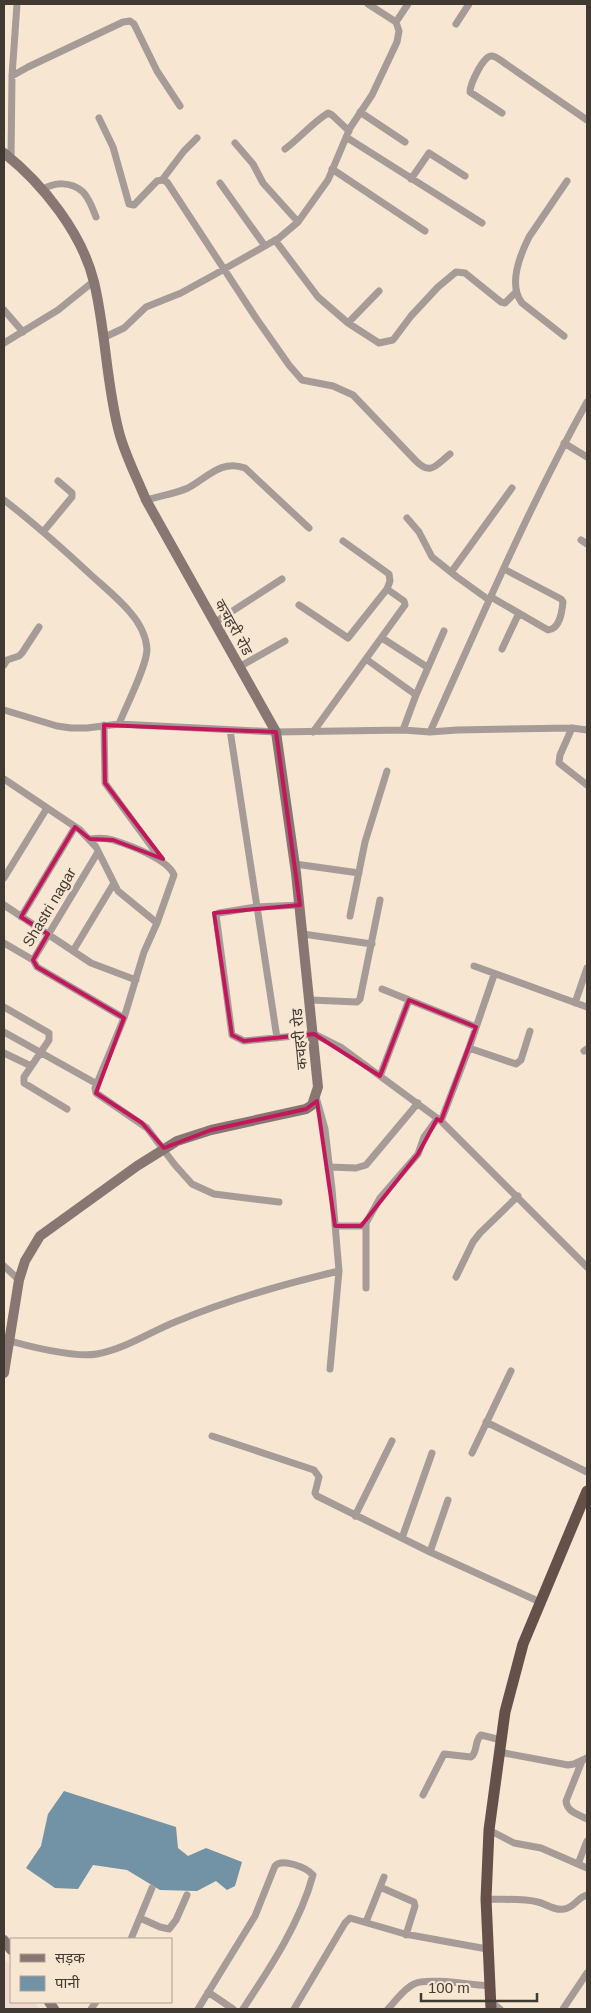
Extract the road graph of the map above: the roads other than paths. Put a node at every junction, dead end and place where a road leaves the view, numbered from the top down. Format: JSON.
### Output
{"nodes":[{"id":1,"x":17,"y":4,"type":"edge"},
{"id":2,"x":368,"y":4,"type":"edge"},
{"id":3,"x":408,"y":4,"type":"edge"},
{"id":4,"x":469,"y":4,"type":"edge"},
{"id":5,"x":396,"y":22,"type":"junction"},
{"id":6,"x":456,"y":24,"type":"dead end"},
{"id":7,"x":12,"y":76,"type":"junction"},
{"id":8,"x":180,"y":106,"type":"dead end"},
{"id":9,"x":360,"y":112,"type":"junction"},
{"id":10,"x":502,"y":113,"type":"dead end"},
{"id":11,"x":99,"y":118,"type":"dead end"},
{"id":12,"x":587,"y":120,"type":"edge"},
{"id":13,"x":347,"y":134,"type":"junction"},
{"id":14,"x":197,"y":138,"type":"dead end"},
{"id":15,"x":405,"y":142,"type":"dead end"},
{"id":16,"x":235,"y":143,"type":"dead end"},
{"id":17,"x":285,"y":149,"type":"dead end"},
{"id":18,"x":7,"y":156,"type":"edge"},
{"id":19,"x":332,"y":169,"type":"junction"},
{"id":20,"x":465,"y":176,"type":"dead end"},
{"id":21,"x":411,"y":179,"type":"junction"},
{"id":22,"x":162,"y":180,"type":"junction"},
{"id":23,"x":567,"y":181,"type":"dead end"},
{"id":24,"x":220,"y":184,"type":"dead end"},
{"id":25,"x":42,"y":190,"type":"junction"},
{"id":26,"x":96,"y":217,"type":"dead end"},
{"id":27,"x":298,"y":222,"type":"junction"},
{"id":28,"x":482,"y":223,"type":"dead end"},
{"id":29,"x":425,"y":231,"type":"dead end"},
{"id":30,"x":276,"y":240,"type":"junction"},
{"id":31,"x":265,"y":246,"type":"junction"},
{"id":32,"x":222,"y":270,"type":"junction"},
{"id":33,"x":94,"y":281,"type":"junction"},
{"id":34,"x":378,"y":291,"type":"dead end"},
{"id":35,"x":516,"y":292,"type":"junction"},
{"id":36,"x":4,"y":310,"type":"edge"},
{"id":37,"x":348,"y":323,"type":"junction"},
{"id":38,"x":23,"y":332,"type":"junction"},
{"id":39,"x":564,"y":336,"type":"dead end"},
{"id":40,"x":103,"y":338,"type":"junction"},
{"id":41,"x":4,"y":343,"type":"edge"},
{"id":42,"x":587,"y":402,"type":"edge"},
{"id":43,"x":564,"y":443,"type":"junction"},
{"id":44,"x":450,"y":454,"type":"dead end"},
{"id":45,"x":587,"y":456,"type":"edge"},
{"id":46,"x":58,"y":481,"type":"dead end"},
{"id":47,"x":512,"y":488,"type":"dead end"},
{"id":48,"x":146,"y":500,"type":"junction"},
{"id":49,"x":5,"y":504,"type":"edge"},
{"id":50,"x":407,"y":518,"type":"dead end"},
{"id":51,"x":309,"y":528,"type":"dead end"},
{"id":52,"x":43,"y":532,"type":"junction"},
{"id":53,"x":343,"y":541,"type":"dead end"},
{"id":54,"x":504,"y":569,"type":"junction"},
{"id":55,"x":452,"y":573,"type":"junction"},
{"id":56,"x":282,"y":579,"type":"dead end"},
{"id":57,"x":387,"y":589,"type":"junction"},
{"id":58,"x":490,"y":599,"type":"junction"},
{"id":59,"x":299,"y":605,"type":"dead end"},
{"id":60,"x":519,"y":613,"type":"junction"},
{"id":61,"x":214,"y":623,"type":"junction"},
{"id":62,"x":39,"y":627,"type":"dead end"},
{"id":63,"x":444,"y":631,"type":"dead end"},
{"id":64,"x":382,"y":638,"type":"junction"},
{"id":65,"x":285,"y":641,"type":"dead end"},
{"id":66,"x":502,"y":650,"type":"dead end"},
{"id":67,"x":366,"y":659,"type":"junction"},
{"id":68,"x":4,"y":665,"type":"edge"},
{"id":69,"x":239,"y":667,"type":"junction"},
{"id":70,"x":427,"y":667,"type":"junction"},
{"id":71,"x":416,"y":695,"type":"junction"},
{"id":72,"x":4,"y":710,"type":"edge"},
{"id":73,"x":119,"y":724,"type":"junction"},
{"id":74,"x":104,"y":725,"type":"junction"},
{"id":75,"x":572,"y":728,"type":"junction"},
{"id":76,"x":230,"y":730,"type":"junction"},
{"id":77,"x":403,"y":730,"type":"junction"},
{"id":78,"x":587,"y":730,"type":"edge"},
{"id":79,"x":276,"y":732,"type":"junction"},
{"id":80,"x":313,"y":732,"type":"junction"},
{"id":81,"x":430,"y":732,"type":"junction"},
{"id":82,"x":387,"y":771,"type":"dead end"},
{"id":83,"x":4,"y":779,"type":"edge"},
{"id":84,"x":587,"y":785,"type":"edge"},
{"id":85,"x":47,"y":808,"type":"junction"},
{"id":86,"x":75,"y":827,"type":"junction"},
{"id":87,"x":90,"y":839,"type":"junction"},
{"id":88,"x":98,"y":852,"type":"junction"},
{"id":89,"x":163,"y":863,"type":"junction"},
{"id":90,"x":295,"y":864,"type":"junction"},
{"id":91,"x":359,"y":873,"type":"junction"},
{"id":92,"x":4,"y":878,"type":"edge"},
{"id":93,"x":114,"y":883,"type":"junction"},
{"id":94,"x":380,"y":900,"type":"dead end"},
{"id":95,"x":4,"y":905,"type":"edge"},
{"id":96,"x":300,"y":905,"type":"junction"},
{"id":97,"x":256,"y":908,"type":"junction"},
{"id":98,"x":350,"y":916,"type":"dead end"},
{"id":99,"x":21,"y":917,"type":"junction"},
{"id":100,"x":157,"y":922,"type":"junction"},
{"id":101,"x":48,"y":934,"type":"junction"},
{"id":102,"x":303,"y":934,"type":"junction"},
{"id":103,"x":4,"y":943,"type":"edge"},
{"id":104,"x":372,"y":944,"type":"junction"},
{"id":105,"x":73,"y":951,"type":"junction"},
{"id":106,"x":33,"y":960,"type":"junction"},
{"id":107,"x":474,"y":966,"type":"dead end"},
{"id":108,"x":587,"y":968,"type":"edge"},
{"id":109,"x":494,"y":974,"type":"junction"},
{"id":110,"x":136,"y":980,"type":"junction"},
{"id":111,"x":382,"y":989,"type":"dead end"},
{"id":112,"x":310,"y":1000,"type":"junction"},
{"id":113,"x":410,"y":1000,"type":"junction"},
{"id":114,"x":575,"y":1003,"type":"junction"},
{"id":115,"x":4,"y":1007,"type":"edge"},
{"id":116,"x":587,"y":1007,"type":"edge"},
{"id":117,"x":124,"y":1018,"type":"junction"},
{"id":118,"x":476,"y":1027,"type":"junction"},
{"id":119,"x":530,"y":1031,"type":"dead end"},
{"id":120,"x":4,"y":1032,"type":"edge"},
{"id":121,"x":314,"y":1034,"type":"junction"},
{"id":122,"x":277,"y":1038,"type":"junction"},
{"id":123,"x":469,"y":1048,"type":"junction"},
{"id":124,"x":41,"y":1052,"type":"junction"},
{"id":125,"x":4,"y":1053,"type":"edge"},
{"id":126,"x":31,"y":1066,"type":"junction"},
{"id":127,"x":380,"y":1076,"type":"junction"},
{"id":128,"x":97,"y":1084,"type":"junction"},
{"id":129,"x":316,"y":1097,"type":"junction"},
{"id":130,"x":418,"y":1103,"type":"junction"},
{"id":131,"x":67,"y":1109,"type":"dead end"},
{"id":132,"x":439,"y":1120,"type":"junction"},
{"id":133,"x":164,"y":1148,"type":"junction"},
{"id":134,"x":330,"y":1167,"type":"junction"},
{"id":135,"x":518,"y":1196,"type":"junction"},
{"id":136,"x":279,"y":1202,"type":"dead end"},
{"id":137,"x":366,"y":1223,"type":"junction"},
{"id":138,"x":335,"y":1226,"type":"junction"},
{"id":139,"x":4,"y":1266,"type":"edge"},
{"id":140,"x":587,"y":1267,"type":"edge"},
{"id":141,"x":339,"y":1271,"type":"junction"},
{"id":142,"x":456,"y":1277,"type":"dead end"},
{"id":143,"x":19,"y":1280,"type":"junction"},
{"id":144,"x":366,"y":1288,"type":"dead end"},
{"id":145,"x":6,"y":1340,"type":"edge"},
{"id":146,"x":330,"y":1369,"type":"dead end"},
{"id":147,"x":510,"y":1371,"type":"dead end"},
{"id":148,"x":4,"y":1373,"type":"edge"},
{"id":149,"x":486,"y":1422,"type":"junction"},
{"id":150,"x":212,"y":1436,"type":"dead end"},
{"id":151,"x":392,"y":1441,"type":"dead end"},
{"id":152,"x":432,"y":1453,"type":"dead end"},
{"id":153,"x":472,"y":1453,"type":"dead end"},
{"id":154,"x":587,"y":1472,"type":"edge"},
{"id":155,"x":587,"y":1491,"type":"edge"},
{"id":156,"x":448,"y":1500,"type":"dead end"},
{"id":157,"x":355,"y":1516,"type":"junction"},
{"id":158,"x":402,"y":1538,"type":"junction"},
{"id":159,"x":430,"y":1552,"type":"junction"},
{"id":160,"x":540,"y":1602,"type":"junction"},
{"id":161,"x":501,"y":1740,"type":"junction"},
{"id":162,"x":499,"y":1752,"type":"junction"},
{"id":163,"x":585,"y":1760,"type":"edge"},
{"id":164,"x":423,"y":1795,"type":"dead end"},
{"id":165,"x":587,"y":1819,"type":"edge"},
{"id":166,"x":489,"y":1830,"type":"junction"},
{"id":167,"x":587,"y":1841,"type":"edge"},
{"id":168,"x":578,"y":1864,"type":"junction"},
{"id":169,"x":587,"y":1868,"type":"edge"},
{"id":170,"x":384,"y":1877,"type":"dead end"},
{"id":171,"x":380,"y":1887,"type":"junction"},
{"id":172,"x":152,"y":1888,"type":"dead end"},
{"id":173,"x":187,"y":1895,"type":"dead end"},
{"id":174,"x":587,"y":1895,"type":"edge"},
{"id":175,"x":486,"y":1899,"type":"junction"},
{"id":176,"x":140,"y":1918,"type":"junction"},
{"id":177,"x":366,"y":1922,"type":"junction"},
{"id":178,"x":406,"y":1934,"type":"junction"},
{"id":179,"x":131,"y":1938,"type":"edge"},
{"id":180,"x":487,"y":1949,"type":"junction"},
{"id":181,"x":587,"y":1973,"type":"edge"},
{"id":182,"x":489,"y":1986,"type":"junction"},
{"id":183,"x":208,"y":1992,"type":"junction"},
{"id":184,"x":491,"y":2005,"type":"edge"},
{"id":185,"x":198,"y":2009,"type":"edge"},
{"id":186,"x":233,"y":2009,"type":"edge"},
{"id":187,"x":243,"y":2009,"type":"edge"},
{"id":188,"x":294,"y":2009,"type":"edge"},
{"id":189,"x":388,"y":2009,"type":"edge"},
{"id":190,"x":500,"y":2009,"type":"edge"},
{"id":191,"x":563,"y":2009,"type":"edge"}],
"edges":[{"from":1,"to":7,"type":"street"},
{"from":2,"to":5,"type":"street"},
{"from":3,"to":5,"type":"street"},
{"from":4,"to":6,"type":"street"},
{"from":5,"to":9,"type":"street"},
{"from":7,"to":8,"type":"street"},
{"from":7,"to":18,"type":"street"},
{"from":9,"to":13,"type":"street"},
{"from":9,"to":15,"type":"street"},
{"from":10,"to":12,"type":"street"},
{"from":11,"to":22,"type":"street"},
{"from":13,"to":17,"type":"street"},
{"from":13,"to":19,"type":"street"},
{"from":13,"to":21,"type":"street"},
{"from":14,"to":22,"type":"street"},
{"from":16,"to":27,"type":"street"},
{"from":18,"to":25,"type":"main road","name":"कचहरी रोड"},
{"from":19,"to":27,"type":"street"},
{"from":19,"to":29,"type":"street"},
{"from":20,"to":21,"type":"street"},
{"from":21,"to":28,"type":"street"},
{"from":22,"to":32,"type":"street"},
{"from":23,"to":35,"type":"street"},
{"from":24,"to":31,"type":"street"},
{"from":25,"to":26,"type":"street"},
{"from":25,"to":33,"type":"main road","name":"कचहरी रोड"},
{"from":27,"to":30,"type":"street"},
{"from":30,"to":31,"type":"street"},
{"from":30,"to":37,"type":"street"},
{"from":31,"to":32,"type":"street"},
{"from":32,"to":40,"type":"street"},
{"from":32,"to":44,"type":"street"},
{"from":33,"to":38,"type":"street"},
{"from":33,"to":40,"type":"main road","name":"कचहरी रोड"},
{"from":34,"to":37,"type":"street"},
{"from":35,"to":37,"type":"street"},
{"from":35,"to":39,"type":"street"},
{"from":36,"to":38,"type":"street"},
{"from":38,"to":41,"type":"street"},
{"from":40,"to":48,"type":"main road","name":"कचहरी रोड"},
{"from":42,"to":43,"type":"street"},
{"from":43,"to":45,"type":"street"},
{"from":43,"to":54,"type":"street"},
{"from":46,"to":52,"type":"street"},
{"from":47,"to":55,"type":"street"},
{"from":48,"to":51,"type":"street"},
{"from":48,"to":61,"type":"main road","name":"कचहरी रोड"},
{"from":49,"to":52,"type":"street"},
{"from":50,"to":55,"type":"street"},
{"from":52,"to":73,"type":"street"},
{"from":53,"to":57,"type":"street"},
{"from":54,"to":58,"type":"street"},
{"from":54,"to":60,"type":"street"},
{"from":55,"to":58,"type":"street"},
{"from":56,"to":61,"type":"street"},
{"from":57,"to":59,"type":"street"},
{"from":57,"to":64,"type":"street"},
{"from":58,"to":60,"type":"street"},
{"from":58,"to":81,"type":"street"},
{"from":60,"to":66,"type":"street"},
{"from":61,"to":69,"type":"main road","name":"कचहरी रोड"},
{"from":62,"to":68,"type":"street"},
{"from":63,"to":70,"type":"street"},
{"from":64,"to":67,"type":"street"},
{"from":64,"to":70,"type":"street"},
{"from":65,"to":69,"type":"street"},
{"from":67,"to":71,"type":"street"},
{"from":67,"to":80,"type":"street"},
{"from":69,"to":79,"type":"main road","name":"कचहरी रोड"},
{"from":70,"to":71,"type":"street"},
{"from":71,"to":77,"type":"street"},
{"from":72,"to":74,"type":"street"},
{"from":73,"to":74,"type":"street"},
{"from":73,"to":76,"type":"street"},
{"from":74,"to":89,"type":"street"},
{"from":75,"to":78,"type":"street"},
{"from":75,"to":81,"type":"street"},
{"from":75,"to":84,"type":"street"},
{"from":76,"to":79,"type":"street"},
{"from":76,"to":97,"type":"street"},
{"from":77,"to":80,"type":"street"},
{"from":77,"to":81,"type":"street"},
{"from":79,"to":80,"type":"street"},
{"from":79,"to":90,"type":"main road","name":"कचहरी रोड"},
{"from":82,"to":91,"type":"street"},
{"from":83,"to":85,"type":"street"},
{"from":85,"to":86,"type":"street"},
{"from":85,"to":92,"type":"street"},
{"from":86,"to":87,"type":"street"},
{"from":86,"to":99,"type":"street"},
{"from":87,"to":88,"type":"street"},
{"from":87,"to":89,"type":"street"},
{"from":88,"to":93,"type":"street"},
{"from":88,"to":101,"type":"street","name":"Shastri nagar"},
{"from":89,"to":100,"type":"street"},
{"from":90,"to":91,"type":"street"},
{"from":90,"to":96,"type":"main road","name":"कचहरी रोड"},
{"from":91,"to":98,"type":"street"},
{"from":93,"to":100,"type":"street"},
{"from":93,"to":105,"type":"street"},
{"from":94,"to":104,"type":"street"},
{"from":95,"to":99,"type":"street"},
{"from":96,"to":97,"type":"street"},
{"from":96,"to":102,"type":"main road","name":"कचहरी रोड"},
{"from":97,"to":122,"type":"street"},
{"from":97,"to":122,"type":"street"},
{"from":99,"to":101,"type":"street"},
{"from":100,"to":110,"type":"street"},
{"from":101,"to":105,"type":"street"},
{"from":101,"to":106,"type":"street","name":"Shastri nagar"},
{"from":102,"to":104,"type":"street"},
{"from":102,"to":112,"type":"main road","name":"कचहरी रोड"},
{"from":103,"to":106,"type":"street"},
{"from":104,"to":112,"type":"street"},
{"from":105,"to":110,"type":"street"},
{"from":106,"to":117,"type":"street","name":"Shastri nagar"},
{"from":107,"to":109,"type":"street"},
{"from":108,"to":114,"type":"street"},
{"from":109,"to":114,"type":"street"},
{"from":109,"to":118,"type":"street"},
{"from":110,"to":117,"type":"street"},
{"from":111,"to":113,"type":"street"},
{"from":112,"to":121,"type":"main road","name":"कचहरी रोड"},
{"from":113,"to":118,"type":"street"},
{"from":113,"to":127,"type":"street"},
{"from":114,"to":116,"type":"street"},
{"from":115,"to":124,"type":"street"},
{"from":117,"to":128,"type":"street"},
{"from":118,"to":123,"type":"street"},
{"from":119,"to":123,"type":"street"},
{"from":120,"to":124,"type":"street"},
{"from":121,"to":122,"type":"street"},
{"from":121,"to":127,"type":"street"},
{"from":121,"to":129,"type":"main road","name":"कचहरी रोड"},
{"from":123,"to":132,"type":"street"},
{"from":124,"to":126,"type":"street"},
{"from":124,"to":128,"type":"street"},
{"from":125,"to":126,"type":"street"},
{"from":126,"to":131,"type":"street"},
{"from":127,"to":130,"type":"street"},
{"from":128,"to":133,"type":"street"},
{"from":129,"to":133,"type":"main road"},
{"from":129,"to":134,"type":"street"},
{"from":130,"to":132,"type":"street"},
{"from":130,"to":134,"type":"street"},
{"from":132,"to":135,"type":"street"},
{"from":132,"to":137,"type":"street"},
{"from":133,"to":136,"type":"street"},
{"from":133,"to":143,"type":"main road"},
{"from":134,"to":138,"type":"street"},
{"from":135,"to":140,"type":"street"},
{"from":135,"to":142,"type":"street"},
{"from":137,"to":138,"type":"street"},
{"from":137,"to":144,"type":"street"},
{"from":138,"to":141,"type":"street"},
{"from":139,"to":143,"type":"street"},
{"from":141,"to":145,"type":"street"},
{"from":141,"to":146,"type":"street"},
{"from":143,"to":145,"type":"main road"},
{"from":145,"to":148,"type":"main road"},
{"from":147,"to":149,"type":"street"},
{"from":149,"to":153,"type":"street"},
{"from":149,"to":154,"type":"street"},
{"from":150,"to":157,"type":"street"},
{"from":151,"to":157,"type":"street"},
{"from":152,"to":158,"type":"street"},
{"from":155,"to":160,"type":"highway"},
{"from":156,"to":159,"type":"street"},
{"from":157,"to":158,"type":"street"},
{"from":158,"to":159,"type":"street"},
{"from":159,"to":160,"type":"street"},
{"from":160,"to":161,"type":"highway"},
{"from":161,"to":162,"type":"highway"},
{"from":161,"to":164,"type":"street"},
{"from":162,"to":163,"type":"street"},
{"from":162,"to":166,"type":"highway"},
{"from":163,"to":165,"type":"street"},
{"from":166,"to":168,"type":"street"},
{"from":166,"to":175,"type":"highway"},
{"from":167,"to":168,"type":"street"},
{"from":168,"to":169,"type":"street"},
{"from":170,"to":171,"type":"street"},
{"from":171,"to":177,"type":"street"},
{"from":171,"to":178,"type":"street"},
{"from":172,"to":176,"type":"street"},
{"from":173,"to":176,"type":"street"},
{"from":174,"to":175,"type":"street"},
{"from":175,"to":180,"type":"highway"},
{"from":176,"to":179,"type":"street"},
{"from":177,"to":178,"type":"street"},
{"from":177,"to":188,"type":"street"},
{"from":178,"to":180,"type":"street"},
{"from":180,"to":182,"type":"highway"},
{"from":181,"to":191,"type":"street"},
{"from":182,"to":184,"type":"highway"},
{"from":182,"to":189,"type":"street"},
{"from":183,"to":185,"type":"street"},
{"from":183,"to":186,"type":"street"},
{"from":183,"to":187,"type":"street"},
{"from":184,"to":190,"type":"street"}]}
